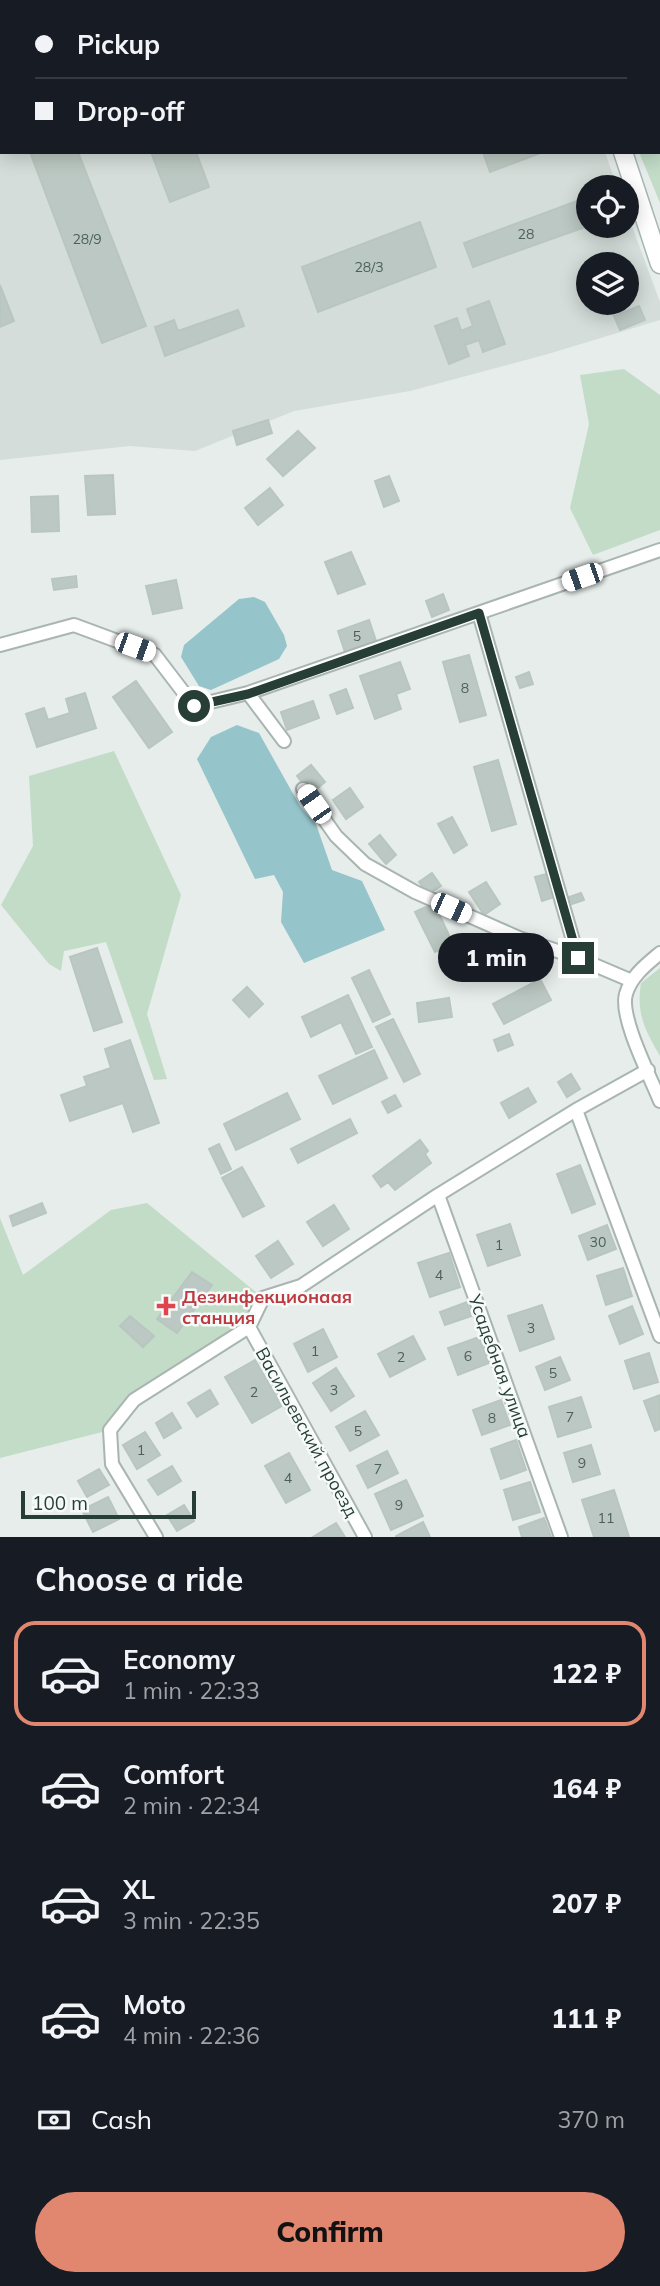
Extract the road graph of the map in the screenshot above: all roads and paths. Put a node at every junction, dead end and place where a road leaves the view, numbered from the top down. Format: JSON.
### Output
{"nodes":[{"id":1,"x":624,"y":154,"type":"edge"},
{"id":2,"x":660,"y":264,"type":"edge"},
{"id":3,"x":660,"y":550,"type":"edge"},
{"id":4,"x":479,"y":613,"type":"junction"},
{"id":5,"x":0,"y":645,"type":"edge"},
{"id":6,"x":248,"y":694,"type":"junction"},
{"id":7,"x":284,"y":741,"type":"dead end"},
{"id":8,"x":303,"y":789,"type":"dead end"},
{"id":9,"x":660,"y":953,"type":"edge"},
{"id":10,"x":578,"y":958,"type":"junction"},
{"id":11,"x":632,"y":981,"type":"junction"},
{"id":12,"x":648,"y":1070,"type":"junction"},
{"id":13,"x":660,"y":1101,"type":"edge"},
{"id":14,"x":576,"y":1110,"type":"junction"},
{"id":15,"x":438,"y":1195,"type":"junction"},
{"id":16,"x":249,"y":1327,"type":"junction"},
{"id":17,"x":660,"y":1336,"type":"edge"},
{"id":18,"x":156,"y":1537,"type":"edge"},
{"id":19,"x":365,"y":1537,"type":"edge"},
{"id":20,"x":561,"y":1537,"type":"edge"}],
"edges":[{"from":1,"to":2,"type":"street"},
{"from":3,"to":4,"type":"street"},
{"from":4,"to":6,"type":"street"},
{"from":4,"to":10,"type":"street"},
{"from":5,"to":6,"type":"street"},
{"from":6,"to":7,"type":"street"},
{"from":8,"to":10,"type":"street"},
{"from":9,"to":11,"type":"street"},
{"from":10,"to":11,"type":"street"},
{"from":11,"to":12,"type":"street"},
{"from":12,"to":13,"type":"street"},
{"from":12,"to":14,"type":"street"},
{"from":14,"to":15,"type":"street"},
{"from":14,"to":17,"type":"street"},
{"from":15,"to":16,"type":"street"},
{"from":15,"to":20,"type":"street","name":"Усадебная улица"},
{"from":16,"to":18,"type":"street"},
{"from":16,"to":19,"type":"street","name":"Васильевский проезд"}]}
